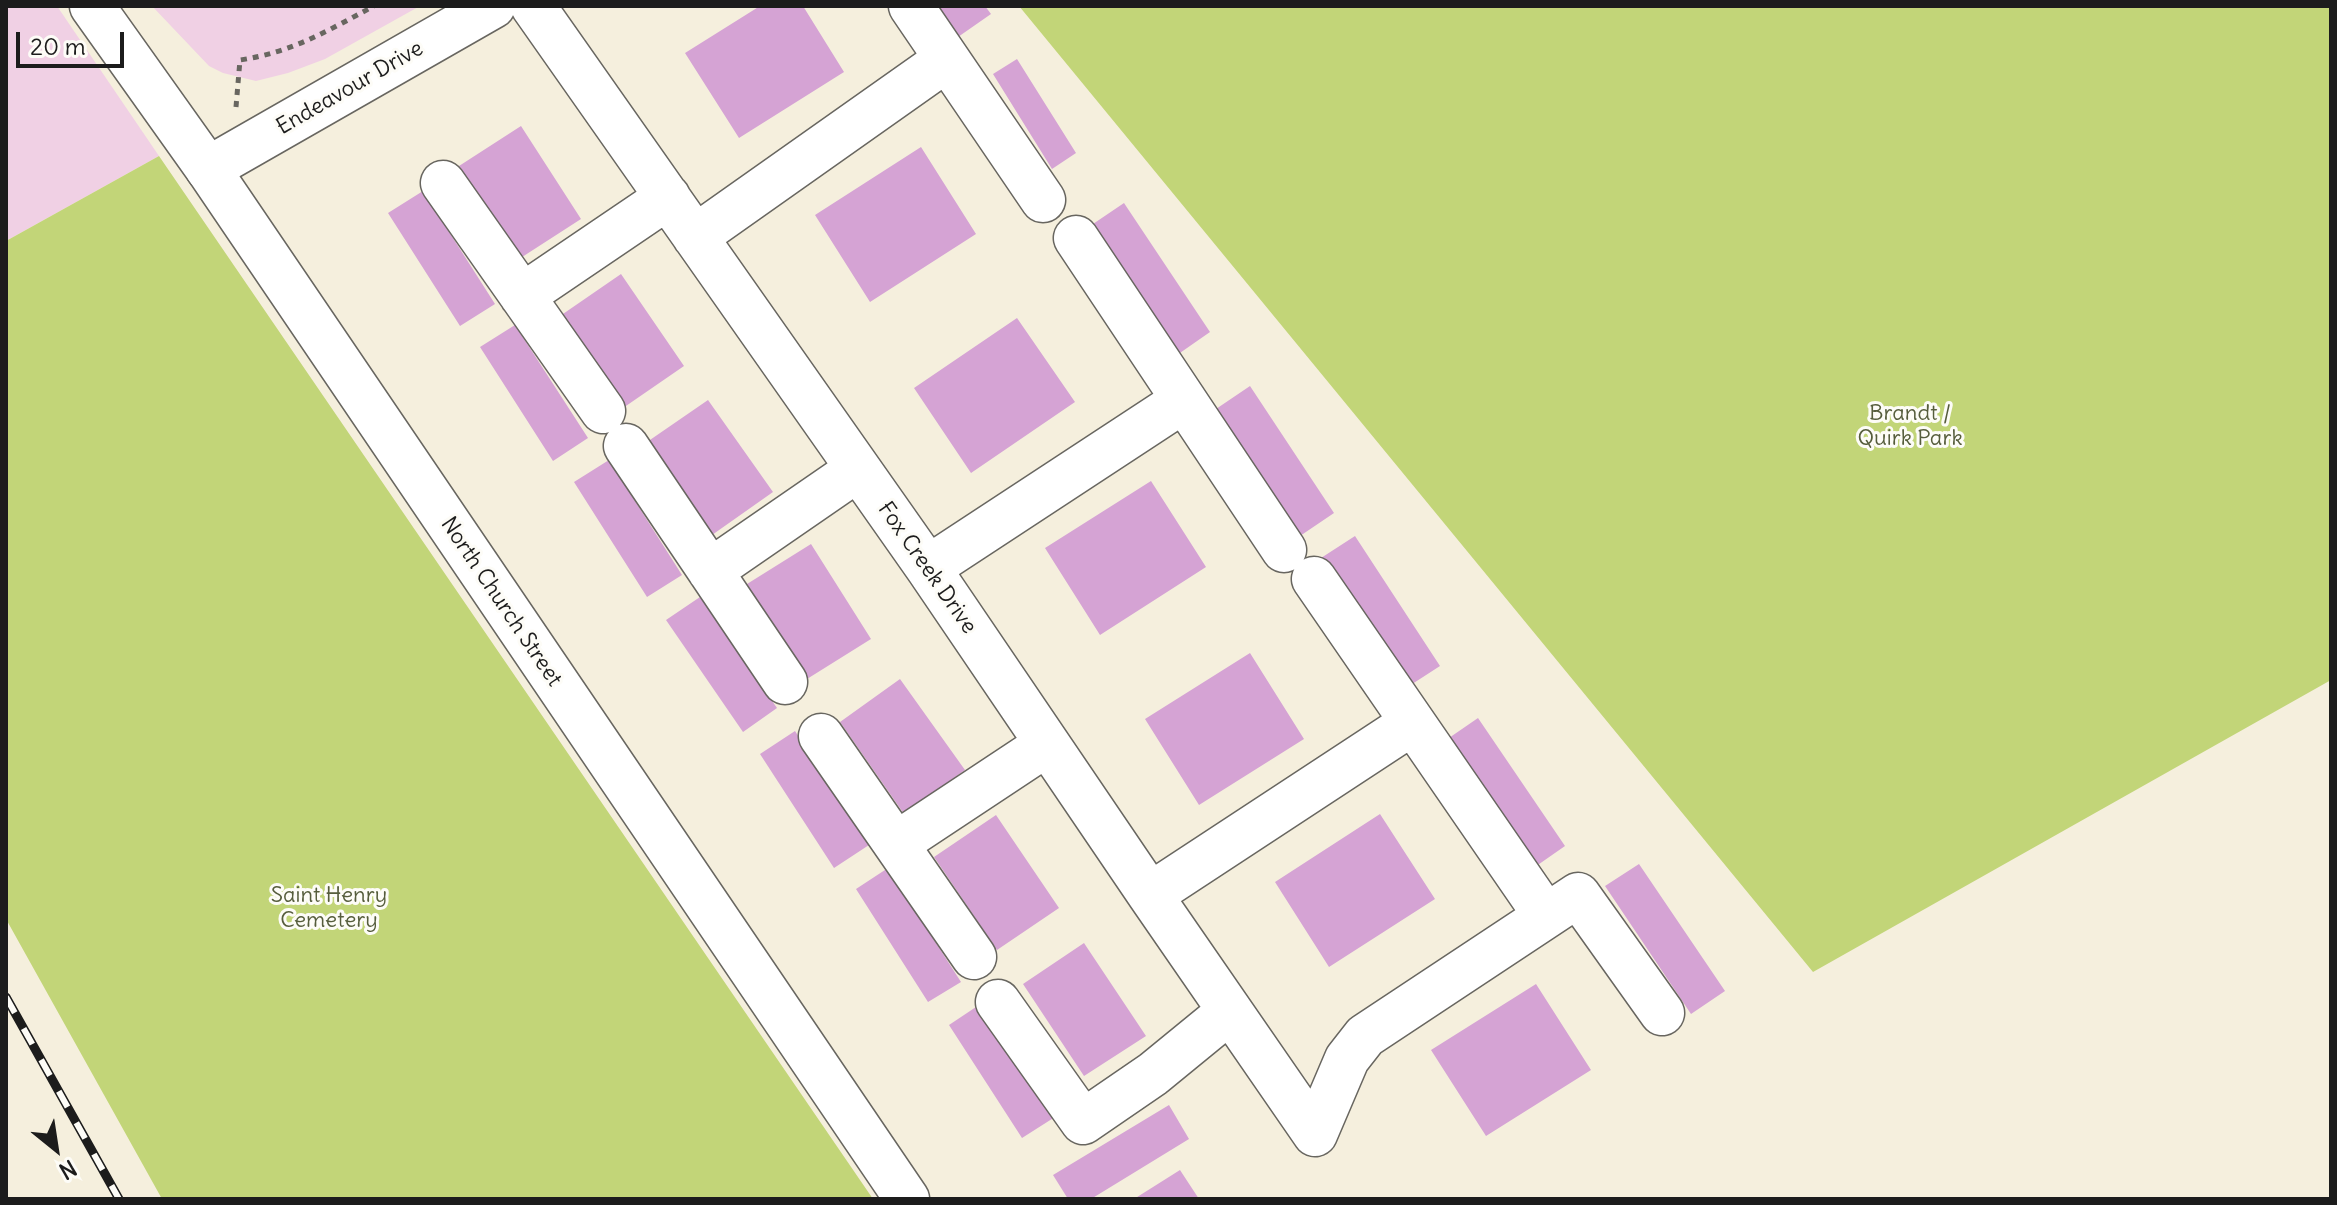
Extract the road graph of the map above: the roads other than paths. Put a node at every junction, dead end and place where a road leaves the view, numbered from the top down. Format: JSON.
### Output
{"nodes":[{"id":1,"x":92,"y":6,"type":"edge"},
{"id":2,"x":493,"y":6,"type":"edge"},
{"id":3,"x":533,"y":6,"type":"edge"},
{"id":4,"x":911,"y":6,"type":"edge"},
{"id":5,"x":947,"y":59,"type":"junction"},
{"id":6,"x":220,"y":162,"type":"junction"},
{"id":7,"x":443,"y":183,"type":"dead end"},
{"id":8,"x":668,"y":197,"type":"junction"},
{"id":9,"x":1043,"y":200,"type":"dead end"},
{"id":10,"x":695,"y":237,"type":"junction"},
{"id":11,"x":1076,"y":238,"type":"dead end"},
{"id":12,"x":522,"y":296,"type":"junction"},
{"id":13,"x":1184,"y":400,"type":"junction"},
{"id":14,"x":858,"y":469,"type":"junction"},
{"id":15,"x":928,"y":568,"type":"junction"},
{"id":16,"x":710,"y":571,"type":"junction"},
{"id":17,"x":785,"y":682,"type":"dead end"},
{"id":18,"x":1412,"y":723,"type":"junction"},
{"id":19,"x":821,"y":736,"type":"dead end"},
{"id":20,"x":1047,"y":744,"type":"junction"},
{"id":21,"x":896,"y":844,"type":"junction"},
{"id":22,"x":1150,"y":895,"type":"junction"},
{"id":23,"x":1546,"y":916,"type":"junction"},
{"id":24,"x":974,"y":957,"type":"dead end"},
{"id":25,"x":998,"y":1002,"type":"dead end"},
{"id":26,"x":1230,"y":1011,"type":"junction"},
{"id":27,"x":1662,"y":1013,"type":"dead end"},
{"id":28,"x":907,"y":1199,"type":"edge"}],
"edges":[{"from":1,"to":6,"type":"street","name":"North Church Street"},
{"from":2,"to":6,"type":"street","name":"Endeavour Drive"},
{"from":3,"to":8,"type":"street","name":"Fox Creek Drive"},
{"from":4,"to":5,"type":"street"},
{"from":5,"to":9,"type":"street"},
{"from":5,"to":10,"type":"street"},
{"from":6,"to":28,"type":"street","name":"North Church Street"},
{"from":7,"to":12,"type":"street"},
{"from":8,"to":10,"type":"street","name":"Fox Creek Drive"},
{"from":8,"to":12,"type":"street"},
{"from":10,"to":14,"type":"street","name":"Fox Creek Drive"},
{"from":11,"to":13,"type":"street"},
{"from":12,"to":16,"type":"street"},
{"from":13,"to":15,"type":"street"},
{"from":13,"to":18,"type":"street"},
{"from":14,"to":15,"type":"street","name":"Fox Creek Drive"},
{"from":14,"to":16,"type":"street"},
{"from":15,"to":20,"type":"street","name":"Fox Creek Drive"},
{"from":16,"to":17,"type":"street"},
{"from":18,"to":22,"type":"street"},
{"from":18,"to":23,"type":"street"},
{"from":19,"to":21,"type":"street"},
{"from":20,"to":21,"type":"street"},
{"from":20,"to":22,"type":"street","name":"Fox Creek Drive"},
{"from":21,"to":24,"type":"street"},
{"from":22,"to":26,"type":"street","name":"Fox Creek Drive"},
{"from":23,"to":26,"type":"street","name":"Fox Creek Drive"},
{"from":23,"to":27,"type":"street"},
{"from":25,"to":26,"type":"street"}]}
